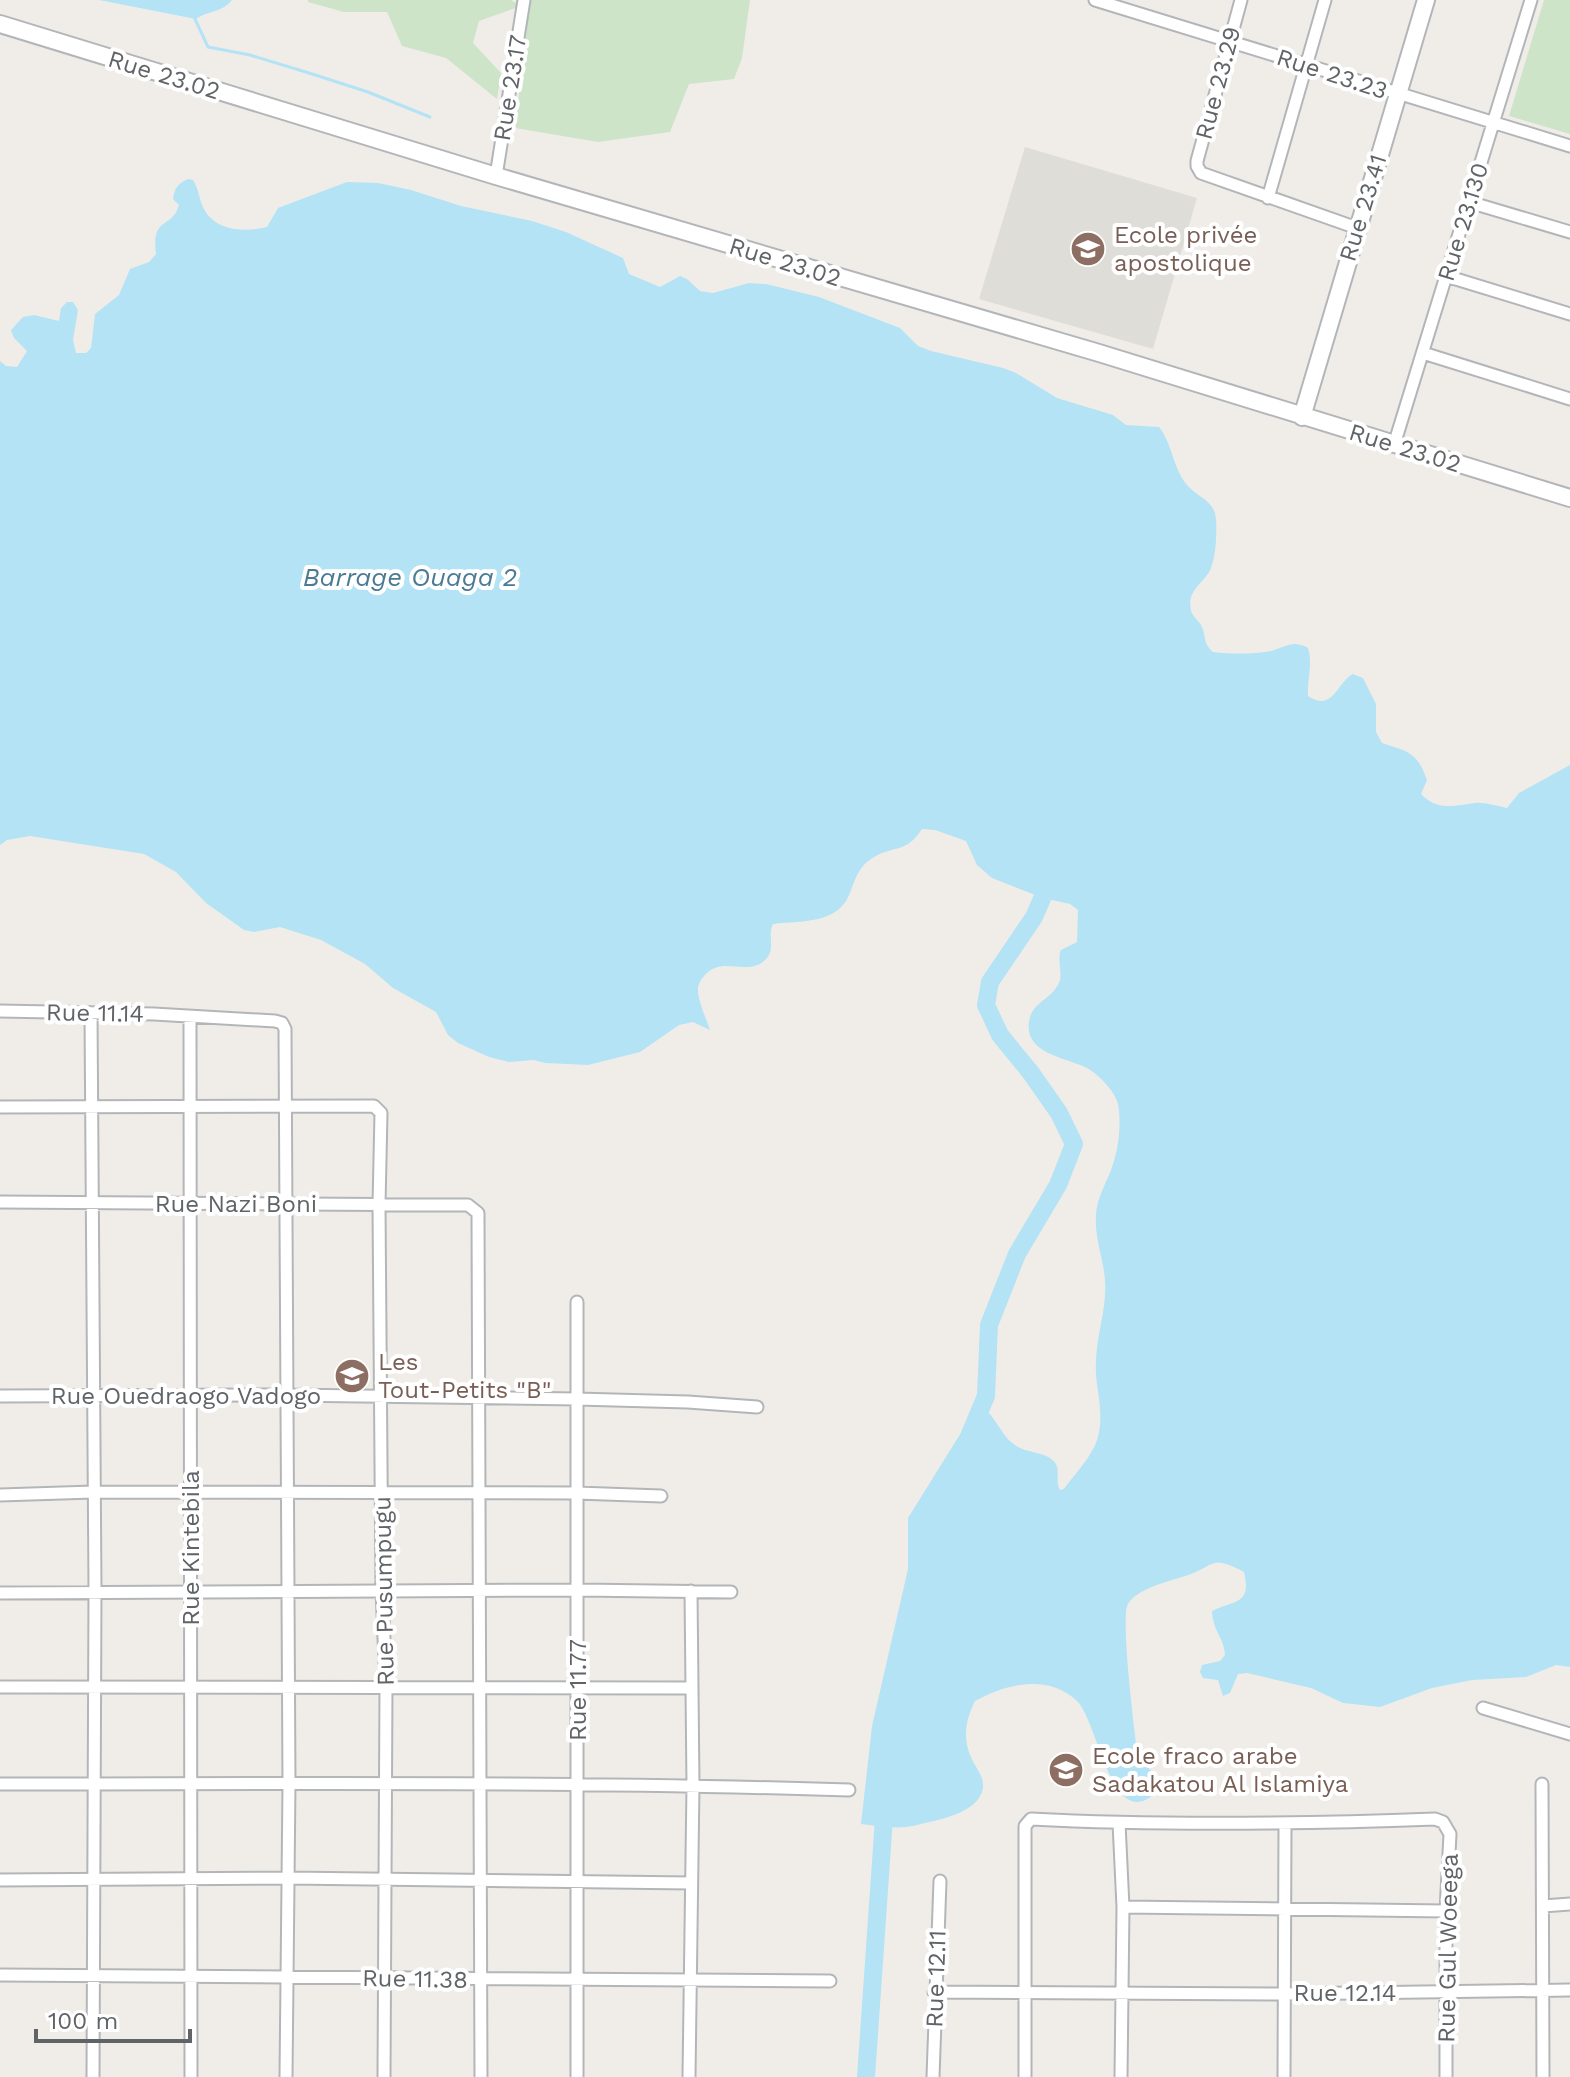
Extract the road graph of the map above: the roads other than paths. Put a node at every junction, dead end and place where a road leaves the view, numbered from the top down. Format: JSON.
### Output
{"nodes":[{"id":1,"x":524,"y":0,"type":"edge"},
{"id":2,"x":1095,"y":0,"type":"edge"},
{"id":3,"x":1241,"y":0,"type":"edge"},
{"id":4,"x":1325,"y":0,"type":"edge"},
{"id":5,"x":1426,"y":0,"type":"edge"},
{"id":6,"x":1531,"y":0,"type":"edge"},
{"id":7,"x":0,"y":24,"type":"edge"},
{"id":8,"x":1230,"y":41,"type":"junction"},
{"id":9,"x":1306,"y":66,"type":"junction"},
{"id":10,"x":1397,"y":94,"type":"junction"},
{"id":11,"x":1494,"y":123,"type":"junction"},
{"id":12,"x":1570,"y":146,"type":"edge"},
{"id":13,"x":496,"y":176,"type":"junction"},
{"id":14,"x":1268,"y":198,"type":"junction"},
{"id":15,"x":1469,"y":202,"type":"junction"},
{"id":16,"x":1357,"y":228,"type":"junction"},
{"id":17,"x":1570,"y":232,"type":"edge"},
{"id":18,"x":1446,"y":276,"type":"junction"},
{"id":19,"x":1570,"y":314,"type":"edge"},
{"id":20,"x":1423,"y":353,"type":"junction"},
{"id":21,"x":1570,"y":399,"type":"edge"},
{"id":22,"x":1302,"y":417,"type":"junction"},
{"id":23,"x":1394,"y":445,"type":"junction"},
{"id":24,"x":1570,"y":498,"type":"edge"},
{"id":25,"x":0,"y":1011,"type":"edge"},
{"id":26,"x":91,"y":1013,"type":"junction"},
{"id":27,"x":190,"y":1018,"type":"junction"},
{"id":28,"x":93,"y":1106,"type":"junction"},
{"id":29,"x":0,"y":1107,"type":"edge"},
{"id":30,"x":286,"y":1107,"type":"junction"},
{"id":31,"x":192,"y":1108,"type":"junction"},
{"id":32,"x":0,"y":1202,"type":"edge"},
{"id":33,"x":92,"y":1202,"type":"junction"},
{"id":34,"x":191,"y":1204,"type":"junction"},
{"id":35,"x":286,"y":1204,"type":"junction"},
{"id":36,"x":379,"y":1205,"type":"junction"},
{"id":37,"x":577,"y":1302,"type":"dead end"},
{"id":38,"x":191,"y":1395,"type":"junction"},
{"id":39,"x":286,"y":1395,"type":"junction"},
{"id":40,"x":0,"y":1396,"type":"edge"},
{"id":41,"x":94,"y":1397,"type":"junction"},
{"id":42,"x":383,"y":1397,"type":"junction"},
{"id":43,"x":478,"y":1399,"type":"junction"},
{"id":44,"x":577,"y":1399,"type":"junction"},
{"id":45,"x":757,"y":1407,"type":"dead end"},
{"id":46,"x":93,"y":1492,"type":"junction"},
{"id":47,"x":288,"y":1492,"type":"junction"},
{"id":48,"x":190,"y":1493,"type":"junction"},
{"id":49,"x":382,"y":1493,"type":"junction"},
{"id":50,"x":577,"y":1493,"type":"junction"},
{"id":51,"x":478,"y":1494,"type":"junction"},
{"id":52,"x":0,"y":1495,"type":"edge"},
{"id":53,"x":661,"y":1496,"type":"dead end"},
{"id":54,"x":95,"y":1590,"type":"junction"},
{"id":55,"x":191,"y":1590,"type":"junction"},
{"id":56,"x":288,"y":1590,"type":"junction"},
{"id":57,"x":382,"y":1590,"type":"junction"},
{"id":58,"x":481,"y":1590,"type":"junction"},
{"id":59,"x":579,"y":1590,"type":"junction"},
{"id":60,"x":691,"y":1591,"type":"junction"},
{"id":61,"x":731,"y":1592,"type":"dead end"},
{"id":62,"x":0,"y":1593,"type":"edge"},
{"id":63,"x":192,"y":1685,"type":"junction"},
{"id":64,"x":289,"y":1686,"type":"junction"},
{"id":65,"x":0,"y":1687,"type":"edge"},
{"id":66,"x":94,"y":1687,"type":"junction"},
{"id":67,"x":386,"y":1687,"type":"junction"},
{"id":68,"x":481,"y":1687,"type":"junction"},
{"id":69,"x":577,"y":1688,"type":"junction"},
{"id":70,"x":691,"y":1688,"type":"junction"},
{"id":71,"x":1483,"y":1708,"type":"dead end"},
{"id":72,"x":1570,"y":1734,"type":"edge"},
{"id":73,"x":386,"y":1782,"type":"junction"},
{"id":74,"x":577,"y":1783,"type":"junction"},
{"id":75,"x":0,"y":1784,"type":"edge"},
{"id":76,"x":95,"y":1784,"type":"junction"},
{"id":77,"x":289,"y":1784,"type":"junction"},
{"id":78,"x":481,"y":1784,"type":"junction"},
{"id":79,"x":1542,"y":1784,"type":"dead end"},
{"id":80,"x":192,"y":1785,"type":"junction"},
{"id":81,"x":693,"y":1785,"type":"junction"},
{"id":82,"x":849,"y":1790,"type":"dead end"},
{"id":83,"x":1119,"y":1823,"type":"junction"},
{"id":84,"x":1285,"y":1825,"type":"junction"},
{"id":85,"x":288,"y":1878,"type":"junction"},
{"id":86,"x":191,"y":1879,"type":"junction"},
{"id":87,"x":0,"y":1880,"type":"edge"},
{"id":88,"x":94,"y":1880,"type":"junction"},
{"id":89,"x":385,"y":1880,"type":"junction"},
{"id":90,"x":481,"y":1880,"type":"junction"},
{"id":91,"x":940,"y":1881,"type":"dead end"},
{"id":92,"x":577,"y":1882,"type":"junction"},
{"id":93,"x":691,"y":1883,"type":"junction"},
{"id":94,"x":1570,"y":1904,"type":"edge"},
{"id":95,"x":1543,"y":1906,"type":"junction"},
{"id":96,"x":1123,"y":1907,"type":"junction"},
{"id":97,"x":1285,"y":1909,"type":"junction"},
{"id":98,"x":1446,"y":1911,"type":"junction"},
{"id":99,"x":0,"y":1975,"type":"edge"},
{"id":100,"x":94,"y":1976,"type":"junction"},
{"id":101,"x":191,"y":1977,"type":"junction"},
{"id":102,"x":287,"y":1977,"type":"junction"},
{"id":103,"x":384,"y":1979,"type":"junction"},
{"id":104,"x":577,"y":1980,"type":"junction"},
{"id":105,"x":481,"y":1981,"type":"junction"},
{"id":106,"x":689,"y":1981,"type":"junction"},
{"id":107,"x":830,"y":1981,"type":"dead end"},
{"id":108,"x":1543,"y":1989,"type":"junction"},
{"id":109,"x":1570,"y":1990,"type":"edge"},
{"id":110,"x":934,"y":1992,"type":"junction"},
{"id":111,"x":1025,"y":1993,"type":"junction"},
{"id":112,"x":1120,"y":1993,"type":"junction"},
{"id":113,"x":1446,"y":1993,"type":"junction"},
{"id":114,"x":1284,"y":1994,"type":"junction"},
{"id":115,"x":93,"y":2077,"type":"edge"},
{"id":116,"x":191,"y":2077,"type":"edge"},
{"id":117,"x":286,"y":2077,"type":"edge"},
{"id":118,"x":384,"y":2077,"type":"edge"},
{"id":119,"x":481,"y":2077,"type":"edge"},
{"id":120,"x":577,"y":2077,"type":"edge"},
{"id":121,"x":689,"y":2077,"type":"edge"},
{"id":122,"x":933,"y":2077,"type":"edge"},
{"id":123,"x":1025,"y":2077,"type":"edge"},
{"id":124,"x":1121,"y":2077,"type":"edge"},
{"id":125,"x":1284,"y":2077,"type":"edge"},
{"id":126,"x":1446,"y":2077,"type":"edge"},
{"id":127,"x":1543,"y":2077,"type":"edge"}],
"edges":[{"from":1,"to":13,"type":"street","name":"Rue 23.17"},
{"from":2,"to":8,"type":"street","name":"Rue 23.23"},
{"from":3,"to":8,"type":"street","name":"Rue 23.29"},
{"from":4,"to":9,"type":"street"},
{"from":5,"to":10,"type":"street","name":"Rue 23.41"},
{"from":6,"to":11,"type":"street","name":"Rue 23.130"},
{"from":7,"to":13,"type":"street","name":"Rue 23.02"},
{"from":8,"to":9,"type":"street","name":"Rue 23.23"},
{"from":8,"to":14,"type":"street","name":"Rue 23.29"},
{"from":9,"to":10,"type":"street","name":"Rue 23.23"},
{"from":9,"to":14,"type":"street"},
{"from":10,"to":11,"type":"street","name":"Rue 23.23"},
{"from":10,"to":16,"type":"street","name":"Rue 23.41"},
{"from":11,"to":12,"type":"street","name":"Rue 23.23"},
{"from":11,"to":15,"type":"street","name":"Rue 23.130"},
{"from":13,"to":22,"type":"street","name":"Rue 23.02"},
{"from":14,"to":16,"type":"street"},
{"from":15,"to":17,"type":"street"},
{"from":15,"to":18,"type":"street","name":"Rue 23.130"},
{"from":16,"to":22,"type":"street","name":"Rue 23.41"},
{"from":18,"to":19,"type":"street"},
{"from":18,"to":20,"type":"street","name":"Rue 23.130"},
{"from":20,"to":21,"type":"street"},
{"from":20,"to":23,"type":"street","name":"Rue 23.130"},
{"from":22,"to":23,"type":"street","name":"Rue 23.02"},
{"from":23,"to":24,"type":"street","name":"Rue 23.02"},
{"from":25,"to":26,"type":"street","name":"Rue 11.14"},
{"from":26,"to":27,"type":"street","name":"Rue 11.14"},
{"from":26,"to":28,"type":"street"},
{"from":27,"to":30,"type":"street","name":"Rue 11.14"},
{"from":27,"to":31,"type":"street","name":"Rue Kintebila"},
{"from":28,"to":29,"type":"street"},
{"from":28,"to":31,"type":"street"},
{"from":28,"to":33,"type":"street"},
{"from":30,"to":31,"type":"street"},
{"from":30,"to":35,"type":"street"},
{"from":30,"to":36,"type":"street","name":"Rue Pusumpugu"},
{"from":31,"to":34,"type":"street","name":"Rue Kintebila"},
{"from":32,"to":33,"type":"street","name":"Rue Nazi Boni"},
{"from":33,"to":34,"type":"street","name":"Rue Nazi Boni"},
{"from":33,"to":41,"type":"street"},
{"from":34,"to":35,"type":"street","name":"Rue Nazi Boni"},
{"from":34,"to":38,"type":"street","name":"Rue Kintebila"},
{"from":35,"to":36,"type":"street","name":"Rue Nazi Boni"},
{"from":35,"to":39,"type":"street"},
{"from":36,"to":42,"type":"street","name":"Rue Pusumpugu"},
{"from":36,"to":43,"type":"street","name":"Rue Nazi Boni"},
{"from":37,"to":44,"type":"street","name":"Rue 11.77"},
{"from":38,"to":39,"type":"street","name":"Rue Ouedraogo Vadogo"},
{"from":38,"to":41,"type":"street","name":"Rue Ouedraogo Vadogo"},
{"from":38,"to":48,"type":"street","name":"Rue Kintebila"},
{"from":39,"to":42,"type":"street","name":"Rue Ouedraogo Vadogo"},
{"from":39,"to":47,"type":"street"},
{"from":40,"to":41,"type":"street","name":"Rue Ouedraogo Vadogo"},
{"from":41,"to":46,"type":"street"},
{"from":42,"to":43,"type":"street","name":"Rue Ouedraogo Vadogo"},
{"from":42,"to":49,"type":"street","name":"Rue Pusumpugu"},
{"from":43,"to":44,"type":"street","name":"Rue Ouedraogo Vadogo"},
{"from":43,"to":51,"type":"street"},
{"from":44,"to":45,"type":"street","name":"Rue Ouedraogo Vadogo"},
{"from":44,"to":50,"type":"street","name":"Rue 11.77"},
{"from":46,"to":48,"type":"street"},
{"from":46,"to":52,"type":"street"},
{"from":46,"to":54,"type":"street"},
{"from":47,"to":48,"type":"street"},
{"from":47,"to":49,"type":"street"},
{"from":47,"to":56,"type":"street"},
{"from":48,"to":55,"type":"street","name":"Rue Kintebila"},
{"from":49,"to":51,"type":"street"},
{"from":49,"to":57,"type":"street","name":"Rue Pusumpugu"},
{"from":50,"to":51,"type":"street"},
{"from":50,"to":53,"type":"street"},
{"from":50,"to":59,"type":"street","name":"Rue 11.77"},
{"from":51,"to":58,"type":"street"},
{"from":54,"to":55,"type":"street"},
{"from":54,"to":62,"type":"street"},
{"from":54,"to":66,"type":"street"},
{"from":55,"to":56,"type":"street"},
{"from":55,"to":63,"type":"street","name":"Rue Kintebila"},
{"from":56,"to":57,"type":"street"},
{"from":56,"to":64,"type":"street"},
{"from":57,"to":58,"type":"street"},
{"from":57,"to":67,"type":"street","name":"Rue Pusumpugu"},
{"from":58,"to":59,"type":"street"},
{"from":58,"to":68,"type":"street"},
{"from":59,"to":60,"type":"street"},
{"from":59,"to":69,"type":"street","name":"Rue 11.77"},
{"from":60,"to":61,"type":"street"},
{"from":60,"to":70,"type":"street"},
{"from":63,"to":64,"type":"street"},
{"from":63,"to":66,"type":"street"},
{"from":63,"to":80,"type":"street","name":"Rue Kintebila"},
{"from":64,"to":67,"type":"street"},
{"from":64,"to":77,"type":"street"},
{"from":65,"to":66,"type":"street"},
{"from":66,"to":76,"type":"street"},
{"from":67,"to":68,"type":"street"},
{"from":67,"to":73,"type":"street","name":"Rue Pusumpugu"},
{"from":68,"to":69,"type":"street"},
{"from":68,"to":78,"type":"street"},
{"from":69,"to":70,"type":"street"},
{"from":69,"to":74,"type":"street","name":"Rue 11.77"},
{"from":70,"to":81,"type":"street"},
{"from":71,"to":72,"type":"street"},
{"from":73,"to":77,"type":"street"},
{"from":73,"to":78,"type":"street"},
{"from":73,"to":89,"type":"street","name":"Rue Pusumpugu"},
{"from":74,"to":78,"type":"street"},
{"from":74,"to":81,"type":"street"},
{"from":74,"to":92,"type":"street","name":"Rue 11.77"},
{"from":75,"to":76,"type":"street"},
{"from":76,"to":80,"type":"street"},
{"from":76,"to":88,"type":"street"},
{"from":77,"to":80,"type":"street"},
{"from":77,"to":85,"type":"street"},
{"from":78,"to":90,"type":"street"},
{"from":79,"to":95,"type":"street"},
{"from":80,"to":86,"type":"street","name":"Rue Kintebila"},
{"from":81,"to":82,"type":"street"},
{"from":81,"to":93,"type":"street"},
{"from":83,"to":84,"type":"street"},
{"from":83,"to":96,"type":"street"},
{"from":83,"to":111,"type":"street"},
{"from":84,"to":97,"type":"street"},
{"from":84,"to":98,"type":"street","name":"Rue Gul Woeega"},
{"from":85,"to":86,"type":"street"},
{"from":85,"to":89,"type":"street"},
{"from":85,"to":102,"type":"street"},
{"from":86,"to":88,"type":"street"},
{"from":86,"to":101,"type":"street","name":"Rue Kintebila"},
{"from":87,"to":88,"type":"street"},
{"from":88,"to":100,"type":"street"},
{"from":89,"to":90,"type":"street"},
{"from":89,"to":103,"type":"street","name":"Rue Pusumpugu"},
{"from":90,"to":92,"type":"street"},
{"from":90,"to":105,"type":"street"},
{"from":91,"to":110,"type":"street","name":"Rue 12.11"},
{"from":92,"to":93,"type":"street"},
{"from":92,"to":104,"type":"street","name":"Rue 11.77"},
{"from":93,"to":106,"type":"street"},
{"from":94,"to":95,"type":"street"},
{"from":95,"to":108,"type":"street"},
{"from":96,"to":97,"type":"street"},
{"from":96,"to":112,"type":"street"},
{"from":97,"to":98,"type":"street"},
{"from":97,"to":114,"type":"street"},
{"from":98,"to":113,"type":"street","name":"Rue Gul Woeega"},
{"from":99,"to":100,"type":"street","name":"Rue 11.38"},
{"from":100,"to":101,"type":"street","name":"Rue 11.38"},
{"from":100,"to":115,"type":"street"},
{"from":101,"to":102,"type":"street","name":"Rue 11.38"},
{"from":101,"to":116,"type":"street","name":"Rue Kintebila"},
{"from":102,"to":103,"type":"street","name":"Rue 11.38"},
{"from":102,"to":117,"type":"street"},
{"from":103,"to":105,"type":"street","name":"Rue 11.38"},
{"from":103,"to":118,"type":"street","name":"Rue Pusumpugu"},
{"from":104,"to":105,"type":"street","name":"Rue 11.38"},
{"from":104,"to":106,"type":"street","name":"Rue 11.38"},
{"from":104,"to":120,"type":"street","name":"Rue 11.77"},
{"from":105,"to":119,"type":"street"},
{"from":106,"to":107,"type":"street","name":"Rue 11.38"},
{"from":106,"to":121,"type":"street"},
{"from":108,"to":109,"type":"street","name":"Rue 12.14"},
{"from":108,"to":113,"type":"street","name":"Rue 12.14"},
{"from":108,"to":127,"type":"street"},
{"from":110,"to":111,"type":"street","name":"Rue 12.14"},
{"from":110,"to":122,"type":"street","name":"Rue 12.11"},
{"from":111,"to":112,"type":"street","name":"Rue 12.14"},
{"from":111,"to":123,"type":"street"},
{"from":112,"to":114,"type":"street","name":"Rue 12.14"},
{"from":112,"to":124,"type":"street"},
{"from":113,"to":114,"type":"street","name":"Rue 12.14"},
{"from":113,"to":126,"type":"street","name":"Rue Gul Woeega"},
{"from":114,"to":125,"type":"street"}]}
